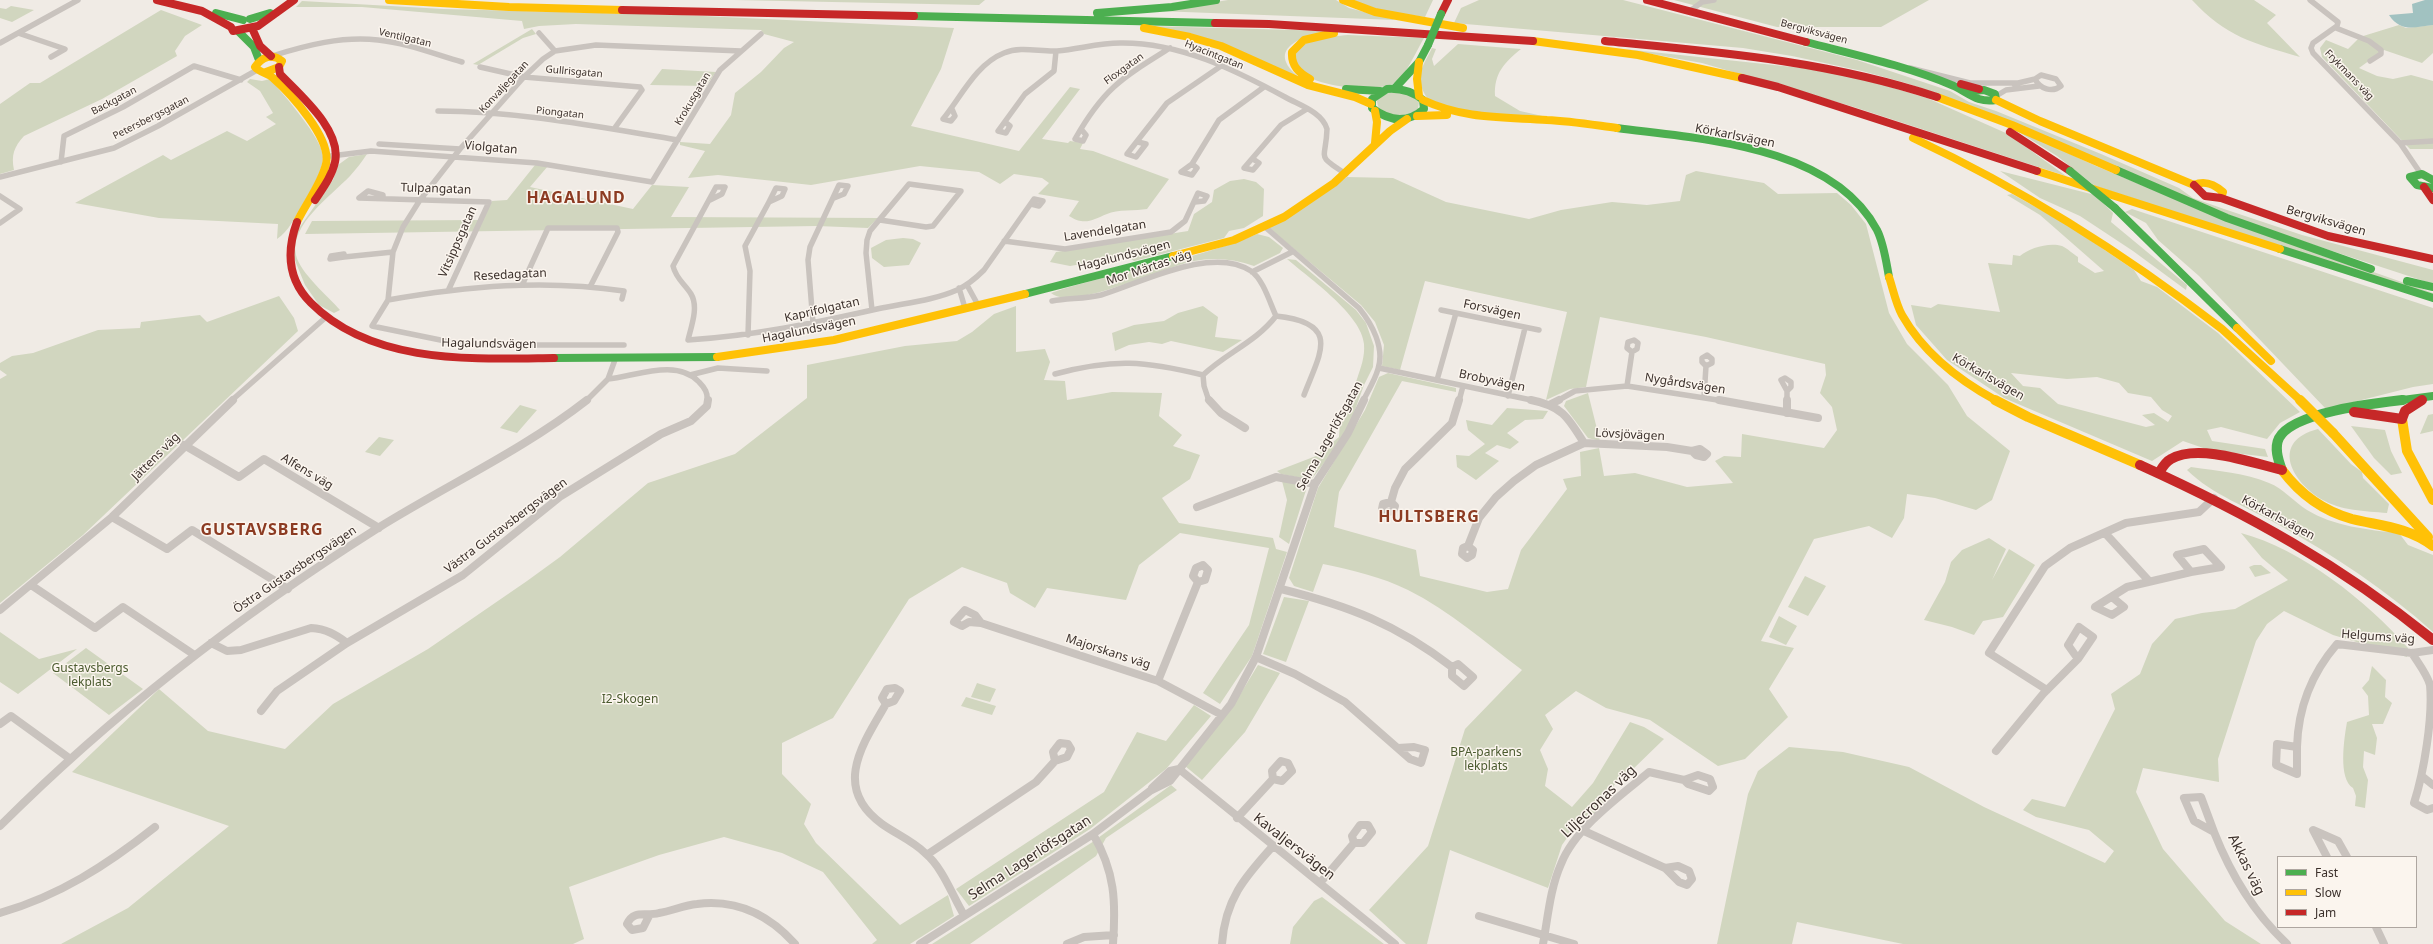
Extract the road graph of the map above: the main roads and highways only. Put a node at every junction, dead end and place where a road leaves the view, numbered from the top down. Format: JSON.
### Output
{"nodes":[{"id":1,"x":157,"y":0,"type":"edge"},
{"id":2,"x":178,"y":0,"type":"edge"},
{"id":3,"x":389,"y":0,"type":"edge"},
{"id":4,"x":500,"y":0,"type":"edge"},
{"id":5,"x":1216,"y":0,"type":"edge"},
{"id":6,"x":1343,"y":0,"type":"edge"},
{"id":7,"x":1445,"y":0,"type":"edge"},
{"id":8,"x":1448,"y":0,"type":"edge"},
{"id":9,"x":1647,"y":0,"type":"edge"},
{"id":10,"x":1663,"y":0,"type":"edge"},
{"id":11,"x":291,"y":2,"type":"edge"},
{"id":12,"x":1692,"y":10,"type":"junction"},
{"id":13,"x":1442,"y":13,"type":"junction"},
{"id":14,"x":1089,"y":17,"type":"junction"},
{"id":15,"x":250,"y":23,"type":"junction"},
{"id":16,"x":235,"y":30,"type":"junction"},
{"id":17,"x":1462,"y":32,"type":"junction"},
{"id":18,"x":272,"y":56,"type":"junction"},
{"id":19,"x":260,"y":60,"type":"junction"},
{"id":20,"x":1419,"y":62,"type":"junction"},
{"id":21,"x":280,"y":64,"type":"junction"},
{"id":22,"x":262,"y":71,"type":"junction"},
{"id":23,"x":1891,"y":82,"type":"junction"},
{"id":24,"x":1394,"y":88,"type":"junction"},
{"id":25,"x":1380,"y":91,"type":"junction"},
{"id":26,"x":1978,"y":91,"type":"junction"},
{"id":27,"x":1421,"y":98,"type":"junction"},
{"id":28,"x":1994,"y":100,"type":"junction"},
{"id":29,"x":1373,"y":108,"type":"junction"},
{"id":30,"x":1851,"y":111,"type":"junction"},
{"id":31,"x":1417,"y":116,"type":"junction"},
{"id":32,"x":1468,"y":116,"type":"junction"},
{"id":33,"x":1407,"y":119,"type":"junction"},
{"id":34,"x":1375,"y":142,"type":"junction"},
{"id":35,"x":332,"y":156,"type":"junction"},
{"id":36,"x":2433,"y":180,"type":"edge"},
{"id":37,"x":2194,"y":185,"type":"junction"},
{"id":38,"x":2429,"y":188,"type":"edge"},
{"id":39,"x":2221,"y":198,"type":"junction"},
{"id":40,"x":2433,"y":200,"type":"edge"},
{"id":41,"x":2431,"y":258,"type":"edge"},
{"id":42,"x":2433,"y":289,"type":"edge"},
{"id":43,"x":2433,"y":298,"type":"edge"},
{"id":44,"x":2432,"y":396,"type":"edge"},
{"id":45,"x":2304,"y":400,"type":"junction"},
{"id":46,"x":2341,"y":412,"type":"junction"},
{"id":47,"x":2402,"y":419,"type":"junction"},
{"id":48,"x":2336,"y":432,"type":"junction"},
{"id":49,"x":2282,"y":470,"type":"junction"},
{"id":50,"x":2159,"y":472,"type":"junction"},
{"id":51,"x":2433,"y":500,"type":"edge"},
{"id":52,"x":2433,"y":533,"type":"edge"},
{"id":53,"x":2433,"y":542,"type":"edge"},
{"id":54,"x":2433,"y":546,"type":"edge"},
{"id":55,"x":2433,"y":640,"type":"edge"}],
"edges":[{"from":1,"to":16,"type":"main road"},
{"from":2,"to":15,"type":"main road"},
{"from":3,"to":14,"type":"main road"},
{"from":4,"to":14,"type":"main road"},
{"from":5,"to":14,"type":"main road"},
{"from":6,"to":17,"type":"main road"},
{"from":7,"to":13,"type":"main road"},
{"from":8,"to":13,"type":"main road"},
{"from":9,"to":12,"type":"main road","name":"Bergviksvägen"},
{"from":10,"to":12,"type":"main road","name":"Bergviksvägen"},
{"from":11,"to":15,"type":"main road"},
{"from":12,"to":26,"type":"main road","name":"Bergviksvägen"},
{"from":12,"to":26,"type":"main road","name":"Bergviksvägen"},
{"from":13,"to":20,"type":"main road","bridge":true},
{"from":14,"to":17,"type":"main road"},
{"from":14,"to":29,"type":"main road"},
{"from":15,"to":16,"type":"main road"},
{"from":15,"to":18,"type":"main road"},
{"from":16,"to":19,"type":"main road"},
{"from":17,"to":23,"type":"main road"},
{"from":17,"to":25,"type":"main road"},
{"from":17,"to":30,"type":"main road"},
{"from":18,"to":19,"type":"main road"},
{"from":18,"to":21,"type":"main road"},
{"from":19,"to":22,"type":"main road"},
{"from":20,"to":24,"type":"main road"},
{"from":20,"to":27,"type":"main road"},
{"from":21,"to":22,"type":"main road"},
{"from":21,"to":35,"type":"main road"},
{"from":22,"to":35,"type":"main road"},
{"from":23,"to":42,"type":"main road"},
{"from":23,"to":45,"type":"main road","bridge":true},
{"from":24,"to":25,"type":"main road"},
{"from":24,"to":27,"type":"main road"},
{"from":25,"to":29,"type":"main road"},
{"from":26,"to":28,"type":"main road"},
{"from":26,"to":28,"type":"main road"},
{"from":27,"to":31,"type":"main road"},
{"from":27,"to":32,"type":"main road","name":"Körkarlsvägen"},
{"from":28,"to":37,"type":"main road"},
{"from":29,"to":33,"type":"main road"},
{"from":29,"to":34,"type":"main road"},
{"from":30,"to":43,"type":"main road"},
{"from":30,"to":45,"type":"main road"},
{"from":31,"to":32,"type":"main road","name":"Körkarlsvägen"},
{"from":31,"to":33,"type":"main road"},
{"from":32,"to":50,"type":"main road","name":"Körkarlsvägen"},
{"from":33,"to":34,"type":"main road","name":"Hagalundsvägen"},
{"from":34,"to":35,"type":"main road","name":"Hagalundsvägen"},
{"from":36,"to":38,"type":"main road"},
{"from":37,"to":39,"type":"main road","name":"Bergviksvägen"},
{"from":37,"to":39,"type":"main road"},
{"from":38,"to":40,"type":"main road"},
{"from":39,"to":41,"type":"main road","name":"Bergviksvägen"},
{"from":44,"to":46,"type":"main road"},
{"from":44,"to":47,"type":"main road"},
{"from":45,"to":48,"type":"main road"},
{"from":46,"to":47,"type":"main road"},
{"from":46,"to":49,"type":"main road"},
{"from":47,"to":51,"type":"main road"},
{"from":48,"to":52,"type":"main road"},
{"from":48,"to":53,"type":"main road"},
{"from":49,"to":50,"type":"main road"},
{"from":49,"to":54,"type":"main road"},
{"from":50,"to":55,"type":"main road","name":"Körkarlsvägen"}]}
